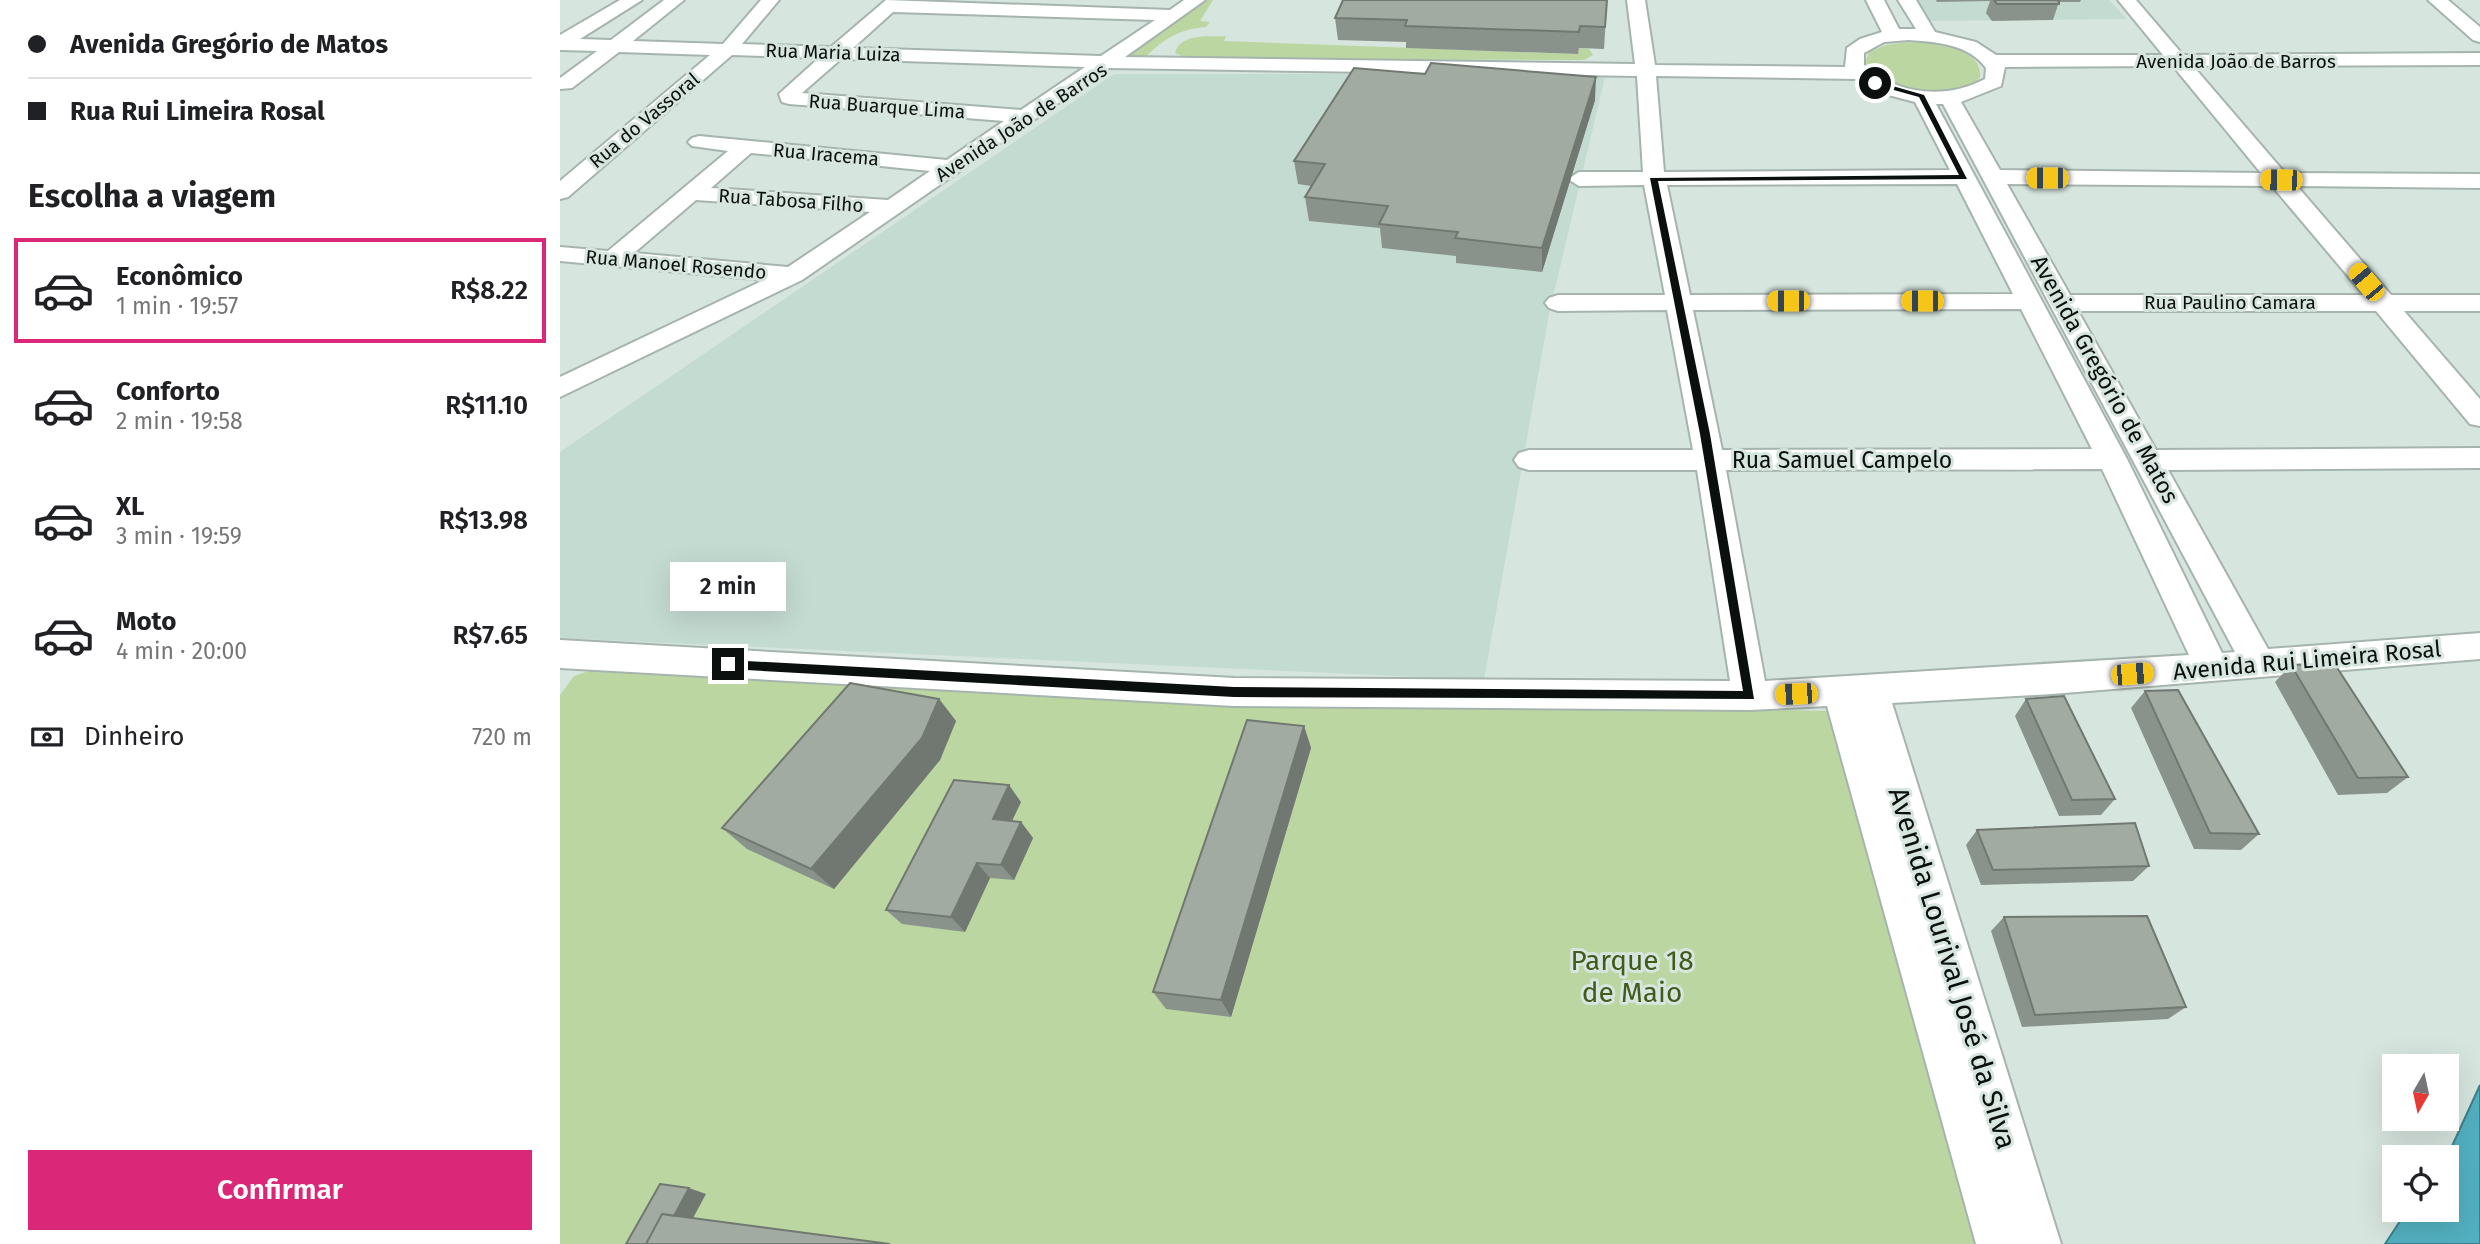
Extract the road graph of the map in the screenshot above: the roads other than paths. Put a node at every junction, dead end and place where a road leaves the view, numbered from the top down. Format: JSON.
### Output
{"nodes":[{"id":1,"x":633,"y":0,"type":"edge"},
{"id":2,"x":675,"y":0,"type":"edge"},
{"id":3,"x":771,"y":0,"type":"edge"},
{"id":4,"x":1196,"y":0,"type":"edge"},
{"id":5,"x":1636,"y":0,"type":"edge"},
{"id":6,"x":1874,"y":0,"type":"edge"},
{"id":7,"x":1907,"y":0,"type":"edge"},
{"id":8,"x":2127,"y":0,"type":"edge"},
{"id":9,"x":2437,"y":0,"type":"edge"},
{"id":10,"x":893,"y":3,"type":"edge"},
{"id":11,"x":1174,"y":15,"type":"junction"},
{"id":12,"x":1893,"y":35,"type":"junction"},
{"id":13,"x":1929,"y":36,"type":"junction"},
{"id":14,"x":2480,"y":36,"type":"edge"},
{"id":15,"x":560,"y":43,"type":"edge"},
{"id":16,"x":618,"y":45,"type":"junction"},
{"id":17,"x":729,"y":48,"type":"junction"},
{"id":18,"x":838,"y":52,"type":"junction"},
{"id":19,"x":2480,"y":59,"type":"edge"},
{"id":20,"x":1106,"y":62,"type":"junction"},
{"id":21,"x":1645,"y":67,"type":"junction"},
{"id":22,"x":1856,"y":67,"type":"junction"},
{"id":23,"x":1995,"y":67,"type":"junction"},
{"id":24,"x":2182,"y":68,"type":"junction"},
{"id":25,"x":2480,"y":72,"type":"edge"},
{"id":26,"x":565,"y":84,"type":"dead end"},
{"id":27,"x":1922,"y":96,"type":"junction"},
{"id":28,"x":1950,"y":97,"type":"junction"},
{"id":29,"x":1026,"y":117,"type":"junction"},
{"id":30,"x":699,"y":142,"type":"dead end"},
{"id":31,"x":746,"y":147,"type":"junction"},
{"id":32,"x":953,"y":167,"type":"junction"},
{"id":33,"x":1964,"y":177,"type":"junction"},
{"id":34,"x":1995,"y":177,"type":"junction"},
{"id":35,"x":1654,"y":178,"type":"junction"},
{"id":36,"x":1579,"y":179,"type":"dead end"},
{"id":37,"x":2281,"y":180,"type":"junction"},
{"id":38,"x":2475,"y":186,"type":"edge"},
{"id":39,"x":560,"y":192,"type":"edge"},
{"id":40,"x":691,"y":193,"type":"junction"},
{"id":41,"x":891,"y":206,"type":"junction"},
{"id":42,"x":560,"y":254,"type":"edge"},
{"id":43,"x":614,"y":258,"type":"junction"},
{"id":44,"x":793,"y":275,"type":"junction"},
{"id":45,"x":1680,"y":301,"type":"junction"},
{"id":46,"x":2030,"y":301,"type":"junction"},
{"id":47,"x":2383,"y":302,"type":"junction"},
{"id":48,"x":1558,"y":303,"type":"dead end"},
{"id":49,"x":2064,"y":303,"type":"junction"},
{"id":50,"x":2480,"y":303,"type":"edge"},
{"id":51,"x":560,"y":388,"type":"edge"},
{"id":52,"x":2480,"y":417,"type":"edge"},
{"id":53,"x":2480,"y":458,"type":"edge"},
{"id":54,"x":2112,"y":459,"type":"junction"},
{"id":55,"x":1529,"y":460,"type":"dead end"},
{"id":56,"x":2150,"y":460,"type":"junction"},
{"id":57,"x":1710,"y":461,"type":"junction"},
{"id":58,"x":2474,"y":654,"type":"edge"},
{"id":59,"x":566,"y":662,"type":"edge"},
{"id":60,"x":2258,"y":663,"type":"junction"},
{"id":61,"x":2212,"y":667,"type":"junction"},
{"id":62,"x":1856,"y":692,"type":"junction"},
{"id":63,"x":1750,"y":696,"type":"junction"},
{"id":64,"x":2001,"y":1244,"type":"edge"},
{"id":65,"x":2036,"y":1244,"type":"edge"}],
"edges":[{"from":1,"to":15,"type":"street"},
{"from":2,"to":16,"type":"street"},
{"from":3,"to":17,"type":"street","name":"Rua do Vassoral"},
{"from":4,"to":11,"type":"street"},
{"from":5,"to":21,"type":"street"},
{"from":6,"to":12,"type":"street"},
{"from":7,"to":13,"type":"street"},
{"from":8,"to":24,"type":"street"},
{"from":9,"to":14,"type":"street"},
{"from":10,"to":11,"type":"street"},
{"from":10,"to":18,"type":"street"},
{"from":11,"to":20,"type":"street"},
{"from":12,"to":13,"type":"street"},
{"from":12,"to":22,"type":"street"},
{"from":13,"to":23,"type":"street"},
{"from":15,"to":16,"type":"street","name":"Rua Maria Luiza"},
{"from":16,"to":17,"type":"street","name":"Rua Maria Luiza"},
{"from":16,"to":26,"type":"street"},
{"from":17,"to":18,"type":"street","name":"Rua Maria Luiza"},
{"from":17,"to":39,"type":"street","name":"Rua do Vassoral"},
{"from":18,"to":20,"type":"street","name":"Rua Maria Luiza"},
{"from":18,"to":29,"type":"street","name":"Rua Buarque Lima"},
{"from":19,"to":24,"type":"street","name":"Avenida João de Barros"},
{"from":20,"to":21,"type":"street","name":"Avenida João de Barros"},
{"from":20,"to":29,"type":"street","name":"Avenida João de Barros"},
{"from":21,"to":22,"type":"street","name":"Avenida João de Barros"},
{"from":21,"to":35,"type":"street"},
{"from":22,"to":27,"type":"street"},
{"from":23,"to":24,"type":"street","name":"Avenida João de Barros"},
{"from":23,"to":28,"type":"street"},
{"from":24,"to":25,"type":"street","name":"Avenida João de Barros"},
{"from":24,"to":37,"type":"street"},
{"from":27,"to":28,"type":"street"},
{"from":27,"to":33,"type":"street","name":"Avenida Gregório de Matos"},
{"from":28,"to":34,"type":"street","name":"Avenida Gregório de Matos"},
{"from":29,"to":32,"type":"street","name":"Avenida João de Barros"},
{"from":30,"to":31,"type":"street","name":"Rua Iracema"},
{"from":31,"to":32,"type":"street","name":"Rua Iracema"},
{"from":31,"to":40,"type":"street"},
{"from":32,"to":41,"type":"street","name":"Avenida João de Barros"},
{"from":33,"to":35,"type":"street"},
{"from":33,"to":46,"type":"street","name":"Avenida Gregório de Matos"},
{"from":34,"to":37,"type":"street"},
{"from":34,"to":49,"type":"street","name":"Avenida Gregório de Matos"},
{"from":35,"to":36,"type":"street"},
{"from":35,"to":45,"type":"street"},
{"from":37,"to":38,"type":"street"},
{"from":37,"to":47,"type":"street"},
{"from":40,"to":41,"type":"street","name":"Rua Tabosa Filho"},
{"from":40,"to":43,"type":"street"},
{"from":41,"to":44,"type":"street","name":"Avenida João de Barros"},
{"from":42,"to":43,"type":"street","name":"Rua Manoel Rosendo"},
{"from":43,"to":44,"type":"street","name":"Rua Manoel Rosendo"},
{"from":44,"to":51,"type":"street","name":"Avenida João de Barros"},
{"from":45,"to":46,"type":"street"},
{"from":45,"to":48,"type":"street"},
{"from":45,"to":57,"type":"street"},
{"from":46,"to":54,"type":"street","name":"Avenida Gregório de Matos"},
{"from":47,"to":49,"type":"street","name":"Rua Paulino Camara"},
{"from":47,"to":50,"type":"street","name":"Rua Paulino Camara"},
{"from":47,"to":52,"type":"street"},
{"from":49,"to":56,"type":"street","name":"Avenida Gregório de Matos"},
{"from":53,"to":56,"type":"street"},
{"from":54,"to":57,"type":"street","name":"Rua Samuel Campelo"},
{"from":54,"to":61,"type":"street","name":"Avenida Gregório de Matos"},
{"from":55,"to":57,"type":"street","name":"Rua Samuel Campelo"},
{"from":56,"to":60,"type":"street","name":"Avenida Gregório de Matos"},
{"from":57,"to":63,"type":"street"},
{"from":58,"to":60,"type":"street","name":"Avenida Rui Limeira Rosal"},
{"from":59,"to":63,"type":"street","name":"Avenida Rui Limeira Rosal"},
{"from":60,"to":61,"type":"street","name":"Avenida Rui Limeira Rosal"},
{"from":61,"to":62,"type":"street","name":"Avenida Rui Limeira Rosal"},
{"from":62,"to":63,"type":"street","name":"Avenida Rui Limeira Rosal"},
{"from":62,"to":64,"type":"street","name":"Avenida Lourival José da Silva"},
{"from":62,"to":65,"type":"street","name":"Avenida Lourival José da Silva"}]}
